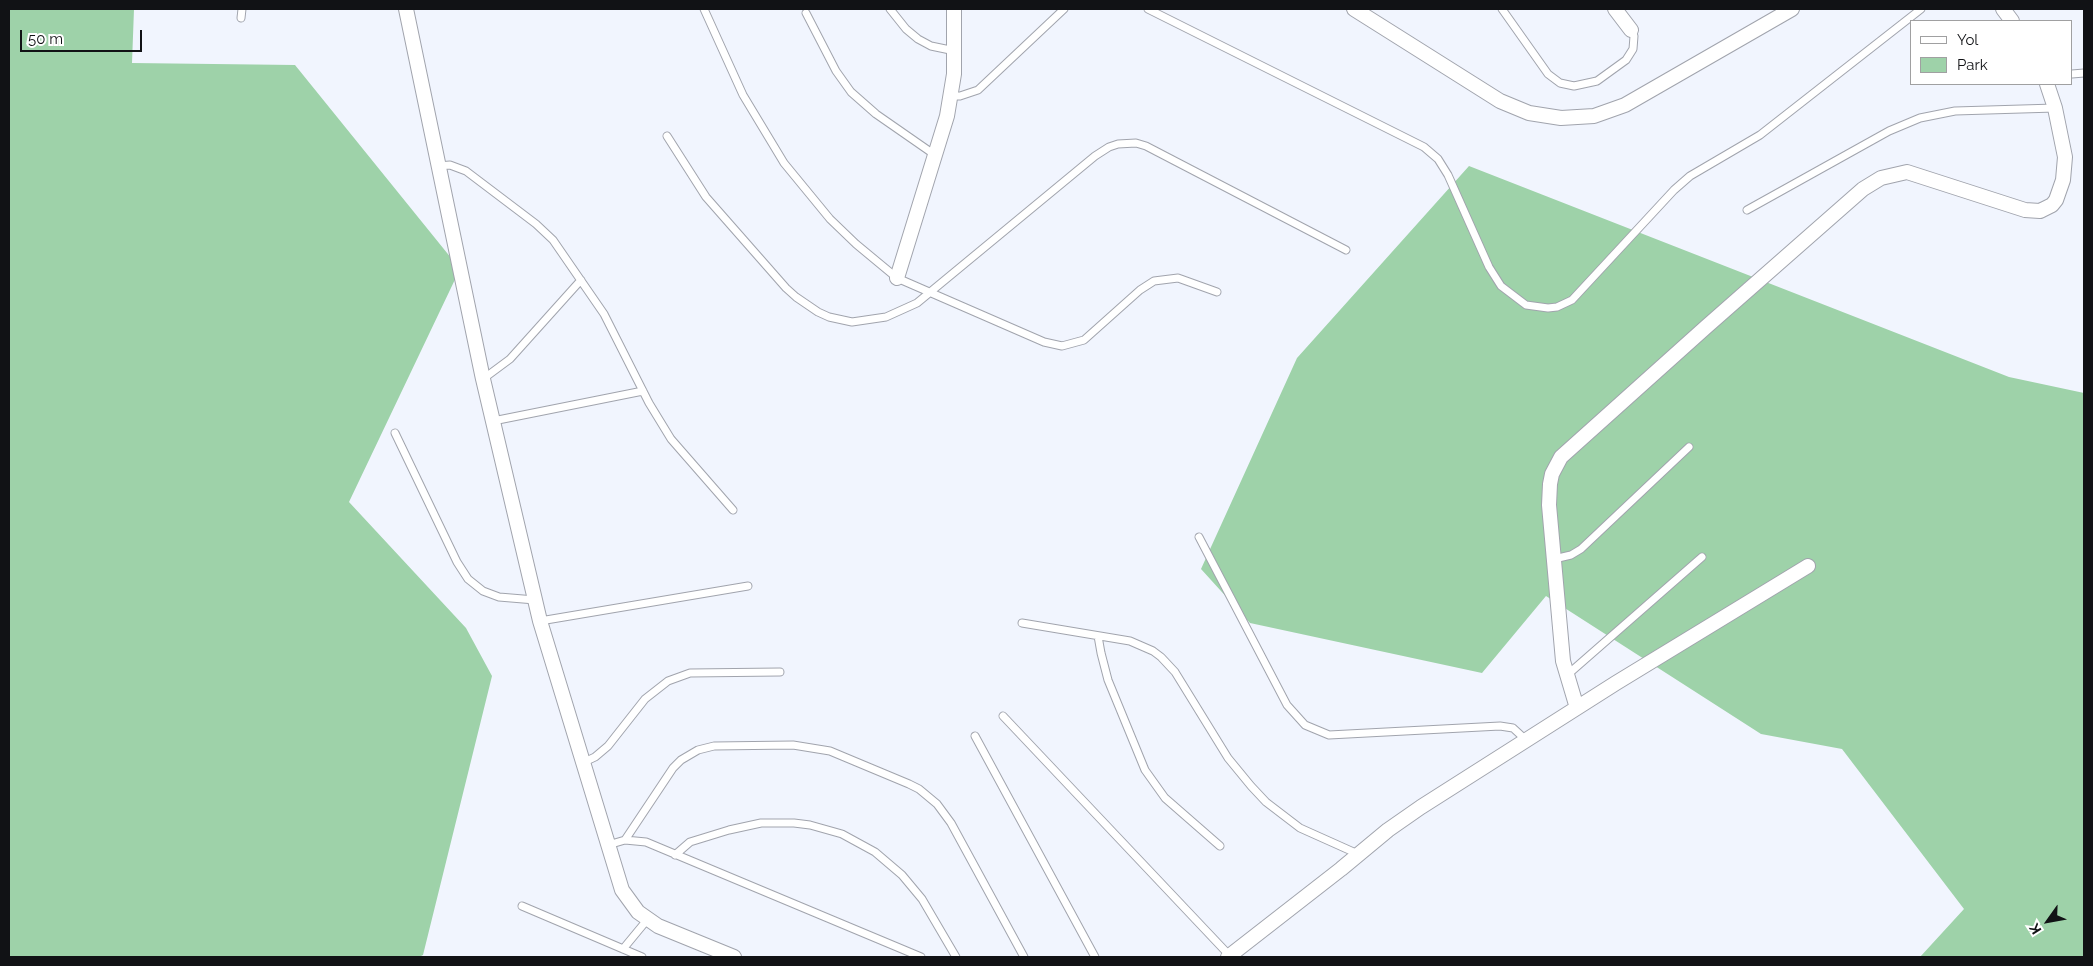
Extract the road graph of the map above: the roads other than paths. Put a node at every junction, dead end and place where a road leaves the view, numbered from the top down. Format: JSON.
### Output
{"nodes":[{"id":1,"x":242,"y":9,"type":"edge"},
{"id":2,"x":406,"y":9,"type":"edge"},
{"id":3,"x":704,"y":9,"type":"edge"},
{"id":4,"x":890,"y":9,"type":"edge"},
{"id":5,"x":954,"y":9,"type":"edge"},
{"id":6,"x":1064,"y":9,"type":"edge"},
{"id":7,"x":1148,"y":9,"type":"edge"},
{"id":8,"x":1354,"y":9,"type":"edge"},
{"id":9,"x":1502,"y":9,"type":"edge"},
{"id":10,"x":1615,"y":9,"type":"edge"},
{"id":11,"x":1792,"y":9,"type":"edge"},
{"id":12,"x":1921,"y":9,"type":"edge"},
{"id":13,"x":2003,"y":9,"type":"edge"},
{"id":14,"x":806,"y":13,"type":"dead end"},
{"id":15,"x":241,"y":18,"type":"dead end"},
{"id":16,"x":2011,"y":20,"type":"edge"},
{"id":17,"x":1631,"y":30,"type":"joint"},
{"id":18,"x":955,"y":51,"type":"junction"},
{"id":19,"x":2048,"y":85,"type":"edge"},
{"id":20,"x":951,"y":96,"type":"junction"},
{"id":21,"x":2055,"y":108,"type":"junction"},
{"id":22,"x":667,"y":136,"type":"dead end"},
{"id":23,"x":935,"y":155,"type":"junction"},
{"id":24,"x":438,"y":166,"type":"junction"},
{"id":25,"x":1748,"y":210,"type":"dead end"},
{"id":26,"x":1346,"y":250,"type":"dead end"},
{"id":27,"x":897,"y":278,"type":"junction"},
{"id":28,"x":581,"y":280,"type":"junction"},
{"id":29,"x":1217,"y":292,"type":"dead end"},
{"id":30,"x":931,"y":293,"type":"junction"},
{"id":31,"x":483,"y":379,"type":"junction"},
{"id":32,"x":642,"y":391,"type":"junction"},
{"id":33,"x":492,"y":421,"type":"junction"},
{"id":34,"x":394,"y":433,"type":"dead end"},
{"id":35,"x":1689,"y":447,"type":"dead end"},
{"id":36,"x":733,"y":510,"type":"dead end"},
{"id":37,"x":1200,"y":537,"type":"dead end"},
{"id":38,"x":1702,"y":557,"type":"dead end"},
{"id":39,"x":1554,"y":559,"type":"junction"},
{"id":40,"x":1808,"y":566,"type":"dead end"},
{"id":41,"x":748,"y":586,"type":"dead end"},
{"id":42,"x":535,"y":600,"type":"junction"},
{"id":43,"x":540,"y":621,"type":"junction"},
{"id":44,"x":1022,"y":623,"type":"dead end"},
{"id":45,"x":1098,"y":636,"type":"junction"},
{"id":46,"x":780,"y":672,"type":"dead end"},
{"id":47,"x":1566,"y":676,"type":"junction"},
{"id":48,"x":1577,"y":708,"type":"junction"},
{"id":49,"x":1003,"y":716,"type":"dead end"},
{"id":50,"x":975,"y":736,"type":"dead end"},
{"id":51,"x":1526,"y":740,"type":"junction"},
{"id":52,"x":582,"y":763,"type":"junction"},
{"id":53,"x":625,"y":840,"type":"junction"},
{"id":54,"x":607,"y":845,"type":"junction"},
{"id":55,"x":1220,"y":846,"type":"dead end"},
{"id":56,"x":1358,"y":854,"type":"junction"},
{"id":57,"x":675,"y":855,"type":"junction"},
{"id":58,"x":522,"y":906,"type":"dead end"},
{"id":59,"x":647,"y":920,"type":"junction"},
{"id":60,"x":623,"y":950,"type":"junction"},
{"id":61,"x":642,"y":957,"type":"edge"},
{"id":62,"x":734,"y":957,"type":"edge"},
{"id":63,"x":921,"y":957,"type":"edge"},
{"id":64,"x":956,"y":957,"type":"edge"},
{"id":65,"x":1024,"y":957,"type":"edge"},
{"id":66,"x":1095,"y":957,"type":"edge"},
{"id":67,"x":1229,"y":957,"type":"edge"}],
"edges":[{"from":1,"to":15,"type":"lane"},
{"from":2,"to":24,"type":"street"},
{"from":3,"to":27,"type":"lane"},
{"from":4,"to":18,"type":"lane"},
{"from":5,"to":18,"type":"street"},
{"from":6,"to":20,"type":"lane"},
{"from":7,"to":12,"type":"lane"},
{"from":8,"to":11,"type":"street"},
{"from":9,"to":17,"type":"lane"},
{"from":10,"to":17,"type":"street"},
{"from":13,"to":16,"type":"street"},
{"from":14,"to":23,"type":"lane"},
{"from":18,"to":20,"type":"street"},
{"from":19,"to":21,"type":"street"},
{"from":20,"to":23,"type":"street"},
{"from":21,"to":25,"type":"lane"},
{"from":21,"to":39,"type":"street"},
{"from":22,"to":30,"type":"lane"},
{"from":23,"to":27,"type":"street"},
{"from":24,"to":28,"type":"lane"},
{"from":24,"to":31,"type":"street"},
{"from":26,"to":30,"type":"lane"},
{"from":27,"to":30,"type":"lane"},
{"from":28,"to":31,"type":"lane"},
{"from":28,"to":32,"type":"lane"},
{"from":29,"to":30,"type":"lane"},
{"from":31,"to":33,"type":"street"},
{"from":32,"to":33,"type":"lane"},
{"from":32,"to":36,"type":"lane"},
{"from":33,"to":42,"type":"street"},
{"from":34,"to":42,"type":"lane"},
{"from":35,"to":39,"type":"lane"},
{"from":37,"to":51,"type":"lane"},
{"from":38,"to":47,"type":"lane"},
{"from":39,"to":47,"type":"street"},
{"from":40,"to":48,"type":"street"},
{"from":41,"to":43,"type":"lane"},
{"from":42,"to":43,"type":"street"},
{"from":43,"to":52,"type":"street"},
{"from":44,"to":45,"type":"lane"},
{"from":45,"to":55,"type":"lane"},
{"from":45,"to":56,"type":"lane"},
{"from":46,"to":52,"type":"lane"},
{"from":47,"to":48,"type":"street"},
{"from":48,"to":51,"type":"street"},
{"from":49,"to":67,"type":"lane"},
{"from":50,"to":66,"type":"lane"},
{"from":51,"to":56,"type":"street"},
{"from":52,"to":54,"type":"street"},
{"from":53,"to":54,"type":"lane"},
{"from":53,"to":57,"type":"lane"},
{"from":53,"to":65,"type":"lane"},
{"from":54,"to":59,"type":"street"},
{"from":56,"to":67,"type":"street"},
{"from":57,"to":63,"type":"lane"},
{"from":57,"to":64,"type":"lane"},
{"from":58,"to":60,"type":"lane"},
{"from":59,"to":60,"type":"lane"},
{"from":59,"to":62,"type":"street"},
{"from":60,"to":61,"type":"lane"}]}
